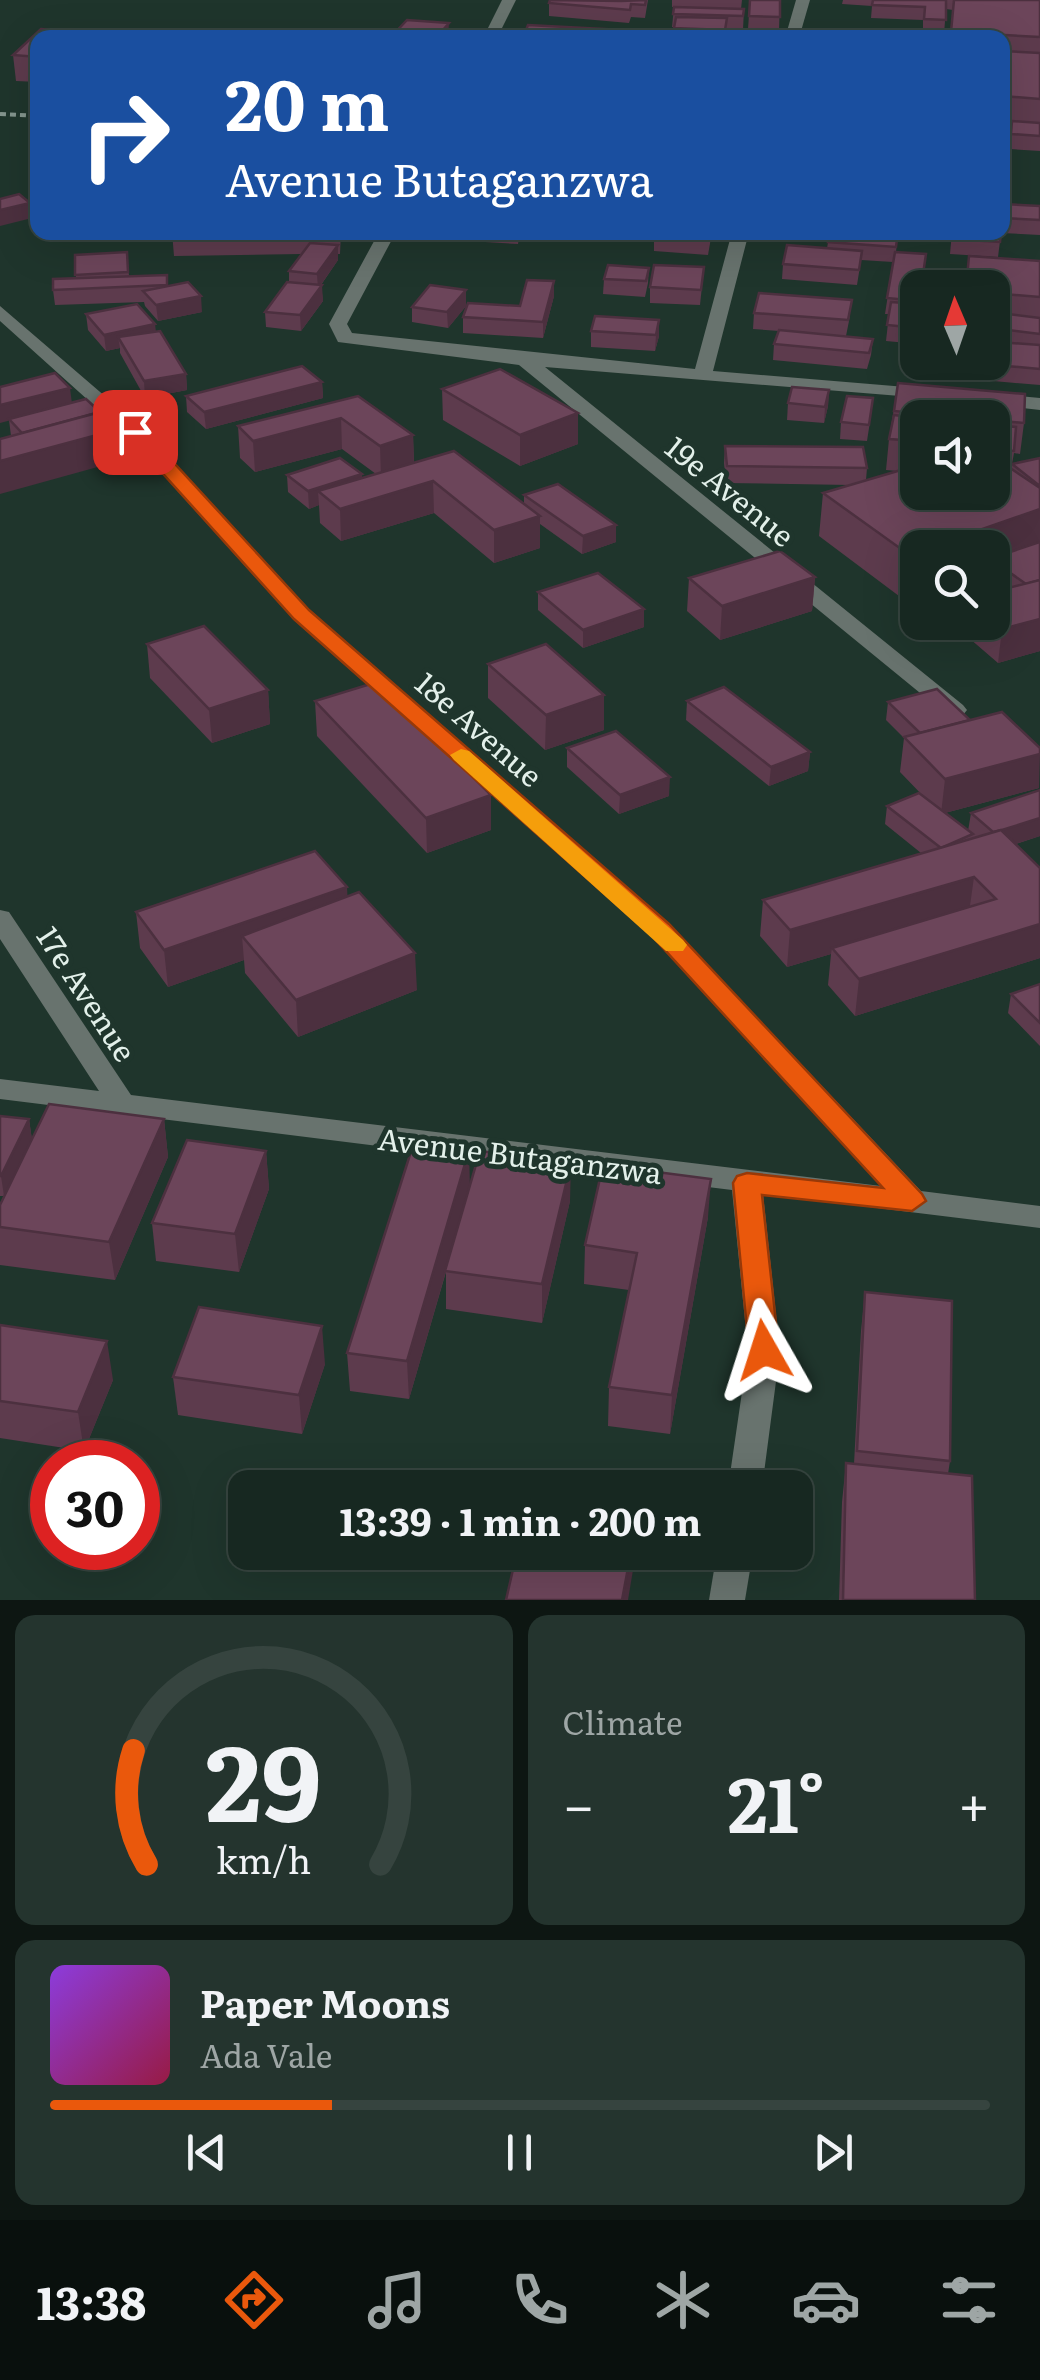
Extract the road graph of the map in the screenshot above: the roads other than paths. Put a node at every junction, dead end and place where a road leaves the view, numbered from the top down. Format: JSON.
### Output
{"nodes":[{"id":1,"x":509,"y":0,"type":"edge"},
{"id":2,"x":803,"y":0,"type":"edge"},
{"id":3,"x":494,"y":30,"type":"edge"},
{"id":4,"x":794,"y":30,"type":"edge"},
{"id":5,"x":384,"y":240,"type":"edge"},
{"id":6,"x":739,"y":240,"type":"edge"},
{"id":7,"x":0,"y":311,"type":"edge"},
{"id":8,"x":524,"y":360,"type":"junction"},
{"id":9,"x":703,"y":374,"type":"junction"},
{"id":10,"x":1040,"y":404,"type":"edge"},
{"id":11,"x":979,"y":730,"type":"edge"},
{"id":12,"x":0,"y":918,"type":"edge"},
{"id":13,"x":0,"y":1089,"type":"edge"},
{"id":14,"x":122,"y":1104,"type":"junction"},
{"id":15,"x":747,"y":1183,"type":"junction"},
{"id":16,"x":912,"y":1201,"type":"junction"},
{"id":17,"x":1040,"y":1217,"type":"edge"},
{"id":18,"x":748,"y":1470,"type":"edge"},
{"id":19,"x":733,"y":1570,"type":"edge"},
{"id":20,"x":727,"y":1600,"type":"edge"}],
"edges":[{"from":1,"to":3,"type":"street"},
{"from":2,"to":4,"type":"street"},
{"from":5,"to":8,"type":"street"},
{"from":6,"to":9,"type":"street"},
{"from":7,"to":16,"type":"street","name":"18e Avenue"},
{"from":8,"to":9,"type":"street"},
{"from":8,"to":11,"type":"street","name":"19e Avenue"},
{"from":9,"to":10,"type":"street"},
{"from":12,"to":14,"type":"street","name":"17e Avenue"},
{"from":13,"to":14,"type":"street","name":"Avenue Butaganzwa"},
{"from":14,"to":15,"type":"street","name":"Avenue Butaganzwa"},
{"from":15,"to":16,"type":"street","name":"Avenue Butaganzwa"},
{"from":15,"to":18,"type":"street"},
{"from":16,"to":17,"type":"street","name":"Avenue Butaganzwa"},
{"from":19,"to":20,"type":"street"}]}
